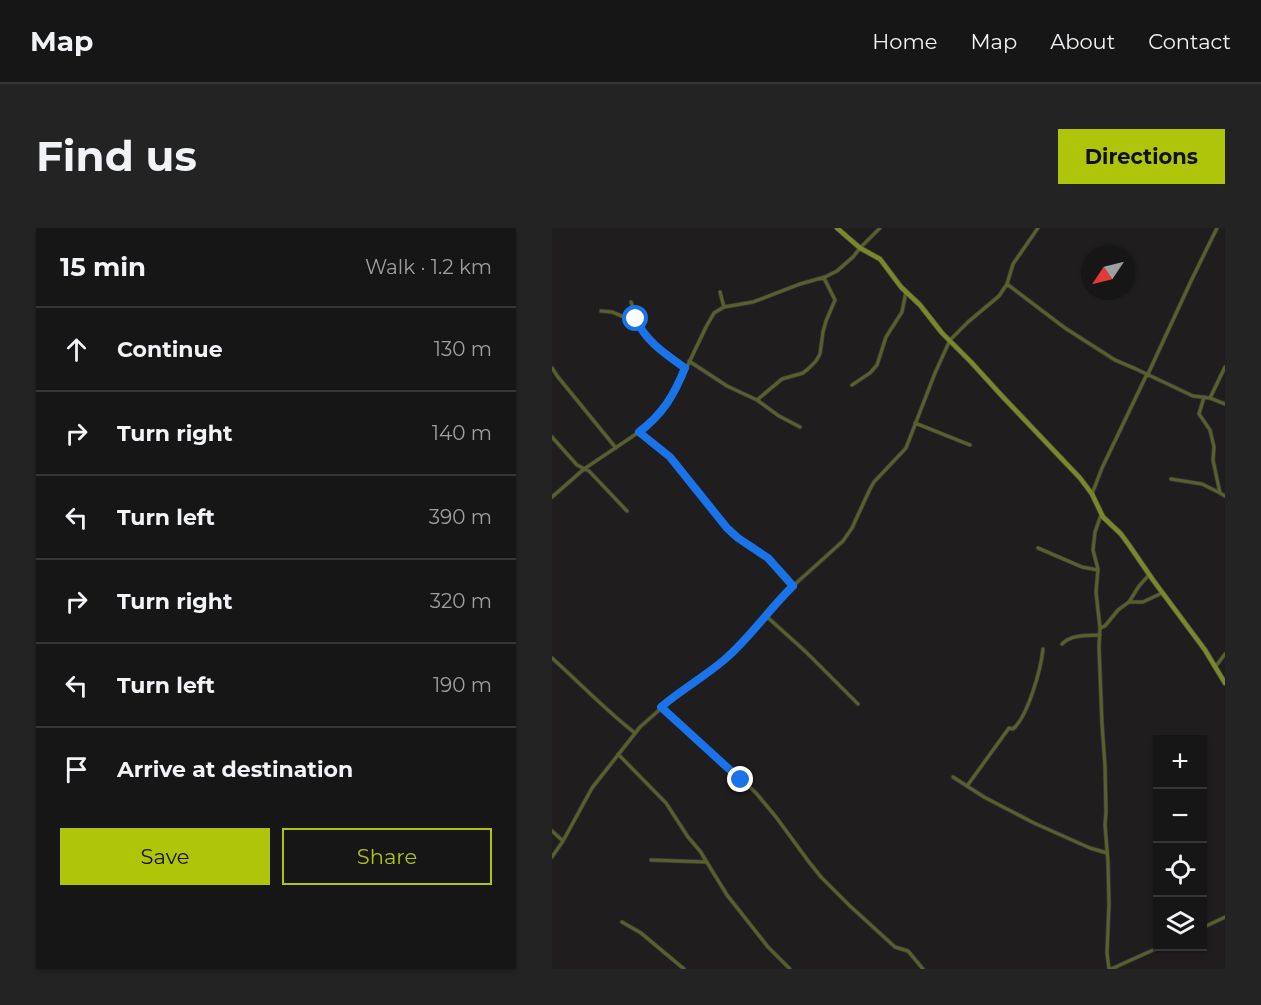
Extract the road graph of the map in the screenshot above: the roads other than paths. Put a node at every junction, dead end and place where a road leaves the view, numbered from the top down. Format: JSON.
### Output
{"nodes":[{"id":1,"x":837,"y":228,"type":"edge"},
{"id":2,"x":880,"y":228,"type":"edge"},
{"id":3,"x":1038,"y":228,"type":"edge"},
{"id":4,"x":1217,"y":228,"type":"edge"},
{"id":5,"x":860,"y":248,"type":"junction"},
{"id":6,"x":824,"y":278,"type":"junction"},
{"id":7,"x":1007,"y":284,"type":"junction"},
{"id":8,"x":720,"y":292,"type":"dead end"},
{"id":9,"x":906,"y":292,"type":"junction"},
{"id":10,"x":631,"y":302,"type":"dead end"},
{"id":11,"x":724,"y":307,"type":"junction"},
{"id":12,"x":601,"y":311,"type":"dead end"},
{"id":13,"x":637,"y":322,"type":"junction"},
{"id":14,"x":950,"y":340,"type":"junction"},
{"id":15,"x":689,"y":361,"type":"junction"},
{"id":16,"x":1225,"y":367,"type":"edge"},
{"id":17,"x":552,"y":368,"type":"edge"},
{"id":18,"x":685,"y":368,"type":"junction"},
{"id":19,"x":1147,"y":374,"type":"junction"},
{"id":20,"x":852,"y":385,"type":"dead end"},
{"id":21,"x":1204,"y":397,"type":"junction"},
{"id":22,"x":1210,"y":398,"type":"junction"},
{"id":23,"x":757,"y":400,"type":"junction"},
{"id":24,"x":1225,"y":404,"type":"edge"},
{"id":25,"x":915,"y":423,"type":"junction"},
{"id":26,"x":800,"y":427,"type":"dead end"},
{"id":27,"x":639,"y":432,"type":"junction"},
{"id":28,"x":552,"y":437,"type":"edge"},
{"id":29,"x":970,"y":445,"type":"dead end"},
{"id":30,"x":616,"y":448,"type":"junction"},
{"id":31,"x":584,"y":469,"type":"junction"},
{"id":32,"x":1171,"y":479,"type":"dead end"},
{"id":33,"x":1220,"y":493,"type":"junction"},
{"id":34,"x":1092,"y":494,"type":"junction"},
{"id":35,"x":1225,"y":496,"type":"edge"},
{"id":36,"x":552,"y":497,"type":"edge"},
{"id":37,"x":627,"y":511,"type":"dead end"},
{"id":38,"x":1101,"y":514,"type":"junction"},
{"id":39,"x":1038,"y":548,"type":"dead end"},
{"id":40,"x":1098,"y":570,"type":"junction"},
{"id":41,"x":1149,"y":575,"type":"junction"},
{"id":42,"x":793,"y":586,"type":"junction"},
{"id":43,"x":1162,"y":592,"type":"junction"},
{"id":44,"x":1129,"y":602,"type":"junction"},
{"id":45,"x":765,"y":615,"type":"junction"},
{"id":46,"x":1100,"y":628,"type":"junction"},
{"id":47,"x":1100,"y":635,"type":"junction"},
{"id":48,"x":1062,"y":644,"type":"dead end"},
{"id":49,"x":1043,"y":649,"type":"dead end"},
{"id":50,"x":1225,"y":654,"type":"edge"},
{"id":51,"x":552,"y":658,"type":"edge"},
{"id":52,"x":1215,"y":667,"type":"junction"},
{"id":53,"x":1225,"y":683,"type":"edge"},
{"id":54,"x":858,"y":704,"type":"dead end"},
{"id":55,"x":661,"y":707,"type":"junction"},
{"id":56,"x":635,"y":733,"type":"junction"},
{"id":57,"x":618,"y":754,"type":"junction"},
{"id":58,"x":953,"y":777,"type":"dead end"},
{"id":59,"x":967,"y":786,"type":"junction"},
{"id":60,"x":552,"y":831,"type":"edge"},
{"id":61,"x":563,"y":841,"type":"junction"},
{"id":62,"x":1107,"y":853,"type":"junction"},
{"id":63,"x":552,"y":857,"type":"edge"},
{"id":64,"x":651,"y":860,"type":"dead end"},
{"id":65,"x":706,"y":862,"type":"junction"},
{"id":66,"x":1225,"y":917,"type":"edge"},
{"id":67,"x":622,"y":922,"type":"dead end"},
{"id":68,"x":1207,"y":926,"type":"edge"},
{"id":69,"x":1153,"y":950,"type":"edge"},
{"id":70,"x":684,"y":969,"type":"edge"},
{"id":71,"x":790,"y":969,"type":"edge"},
{"id":72,"x":923,"y":969,"type":"edge"},
{"id":73,"x":1110,"y":969,"type":"edge"}],
"edges":[{"from":1,"to":5,"type":"street"},
{"from":2,"to":5,"type":"street"},
{"from":3,"to":7,"type":"street"},
{"from":4,"to":19,"type":"street"},
{"from":5,"to":6,"type":"street"},
{"from":5,"to":9,"type":"street"},
{"from":6,"to":11,"type":"street"},
{"from":6,"to":23,"type":"street"},
{"from":7,"to":14,"type":"street"},
{"from":7,"to":19,"type":"street"},
{"from":8,"to":11,"type":"street"},
{"from":9,"to":14,"type":"street"},
{"from":9,"to":20,"type":"street"},
{"from":10,"to":13,"type":"street"},
{"from":11,"to":15,"type":"street"},
{"from":12,"to":13,"type":"street"},
{"from":13,"to":18,"type":"street"},
{"from":14,"to":25,"type":"street"},
{"from":14,"to":34,"type":"street"},
{"from":15,"to":18,"type":"street"},
{"from":15,"to":23,"type":"street"},
{"from":16,"to":22,"type":"street"},
{"from":17,"to":30,"type":"street"},
{"from":18,"to":27,"type":"street"},
{"from":19,"to":21,"type":"street"},
{"from":19,"to":34,"type":"street"},
{"from":21,"to":22,"type":"street"},
{"from":21,"to":33,"type":"street"},
{"from":22,"to":24,"type":"street"},
{"from":23,"to":26,"type":"street"},
{"from":25,"to":29,"type":"street"},
{"from":25,"to":42,"type":"street"},
{"from":27,"to":30,"type":"street"},
{"from":27,"to":42,"type":"street"},
{"from":28,"to":31,"type":"street"},
{"from":30,"to":31,"type":"street"},
{"from":31,"to":36,"type":"street"},
{"from":31,"to":37,"type":"street"},
{"from":32,"to":33,"type":"street"},
{"from":33,"to":35,"type":"street"},
{"from":34,"to":38,"type":"street"},
{"from":38,"to":40,"type":"street"},
{"from":38,"to":41,"type":"street"},
{"from":39,"to":40,"type":"street"},
{"from":40,"to":46,"type":"street"},
{"from":41,"to":43,"type":"street"},
{"from":41,"to":44,"type":"street"},
{"from":42,"to":45,"type":"street"},
{"from":43,"to":44,"type":"street"},
{"from":43,"to":52,"type":"street"},
{"from":44,"to":46,"type":"street"},
{"from":45,"to":54,"type":"street"},
{"from":45,"to":55,"type":"street"},
{"from":46,"to":47,"type":"street"},
{"from":47,"to":48,"type":"street"},
{"from":47,"to":62,"type":"street"},
{"from":49,"to":59,"type":"street"},
{"from":50,"to":52,"type":"street"},
{"from":51,"to":56,"type":"street"},
{"from":52,"to":53,"type":"street"},
{"from":55,"to":56,"type":"street"},
{"from":55,"to":72,"type":"street"},
{"from":56,"to":57,"type":"street"},
{"from":57,"to":61,"type":"street"},
{"from":57,"to":65,"type":"street"},
{"from":58,"to":59,"type":"street"},
{"from":59,"to":62,"type":"street"},
{"from":60,"to":61,"type":"street"},
{"from":61,"to":63,"type":"street"},
{"from":62,"to":73,"type":"street"},
{"from":64,"to":65,"type":"street"},
{"from":65,"to":71,"type":"street"},
{"from":66,"to":68,"type":"street"},
{"from":67,"to":70,"type":"street"},
{"from":69,"to":73,"type":"street"}]}
